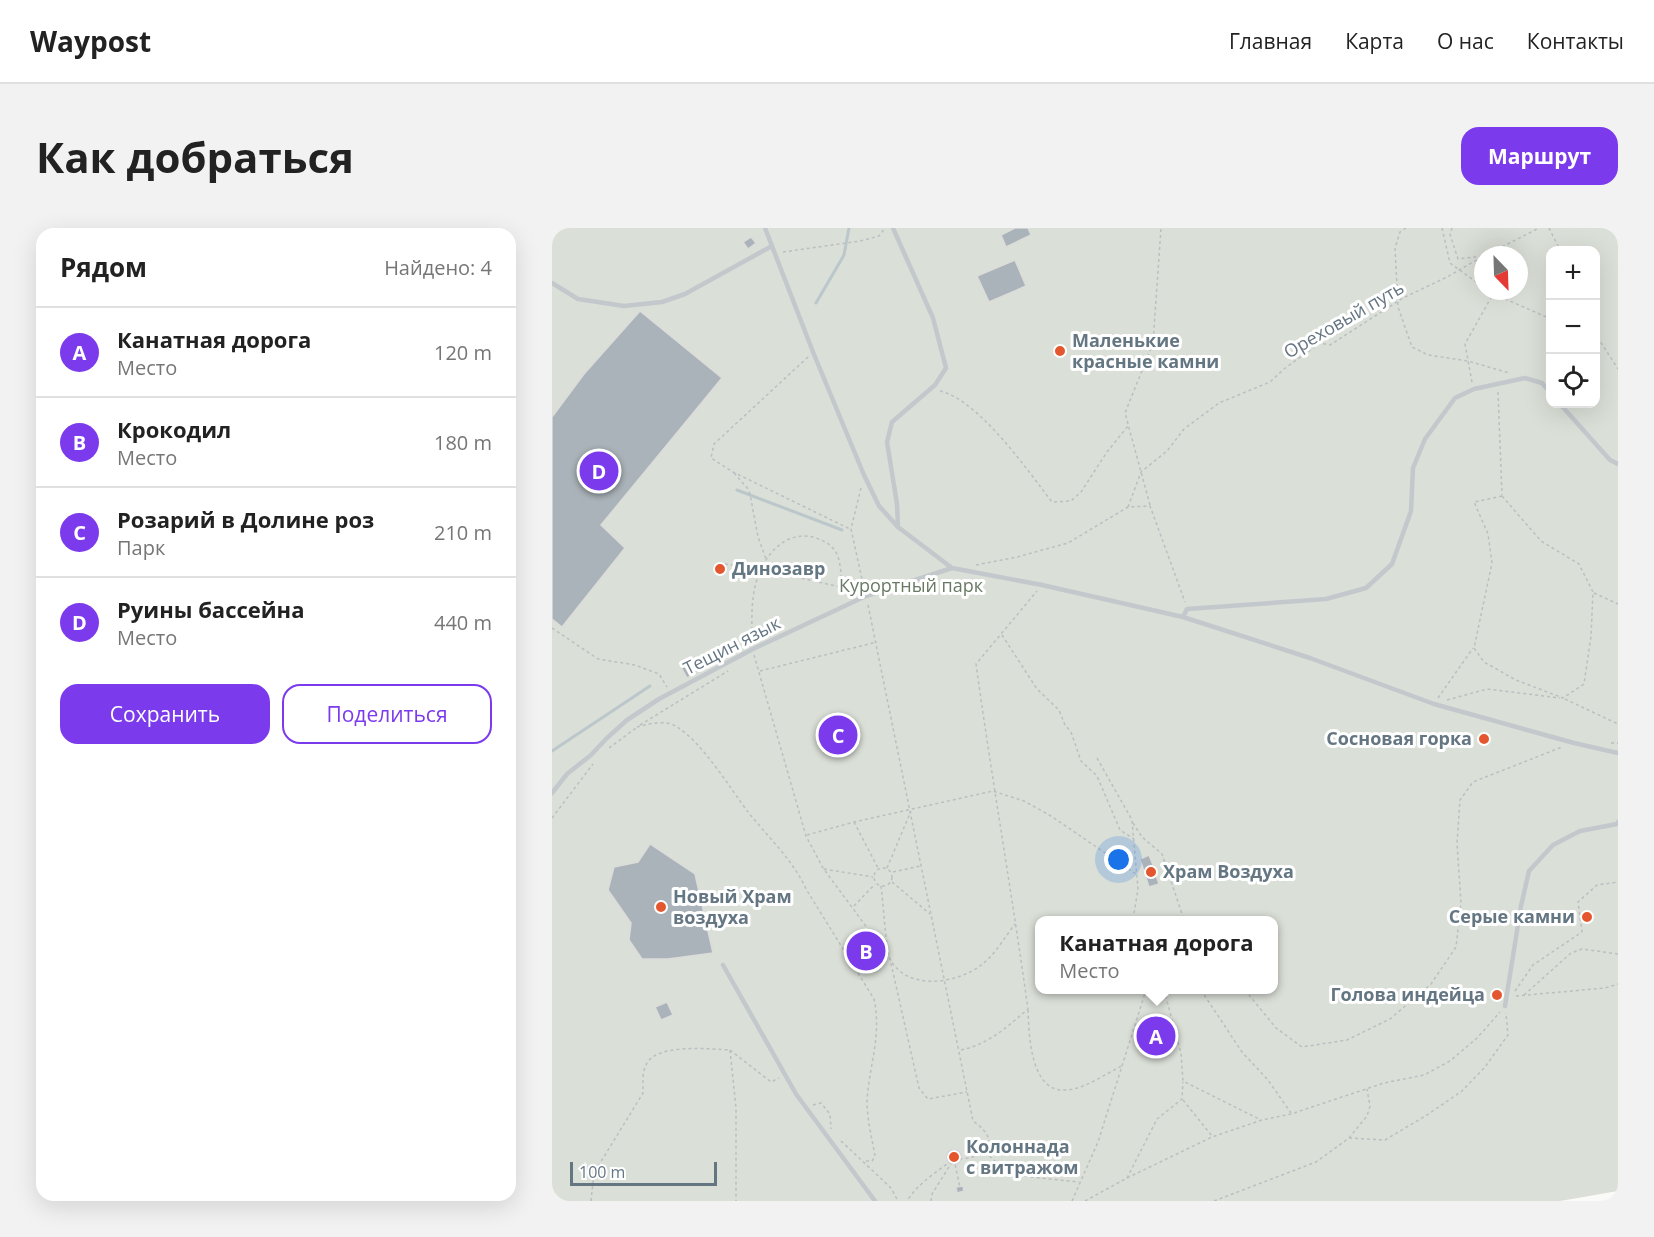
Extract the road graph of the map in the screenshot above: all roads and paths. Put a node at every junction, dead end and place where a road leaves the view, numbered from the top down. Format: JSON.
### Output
{"nodes":[{"id":1,"x":765,"y":228,"type":"edge"},
{"id":2,"x":885,"y":228,"type":"edge"},
{"id":3,"x":893,"y":228,"type":"edge"},
{"id":4,"x":1161,"y":228,"type":"edge"},
{"id":5,"x":1406,"y":228,"type":"edge"},
{"id":6,"x":1442,"y":228,"type":"edge"},
{"id":7,"x":1452,"y":228,"type":"edge"},
{"id":8,"x":1539,"y":228,"type":"edge"},
{"id":9,"x":1549,"y":228,"type":"edge"},
{"id":10,"x":772,"y":246,"type":"junction"},
{"id":11,"x":1503,"y":246,"type":"edge"},
{"id":12,"x":1558,"y":246,"type":"edge"},
{"id":13,"x":775,"y":253,"type":"junction"},
{"id":14,"x":1474,"y":257,"type":"edge"},
{"id":15,"x":1474,"y":261,"type":"edge"},
{"id":16,"x":1460,"y":270,"type":"junction"},
{"id":17,"x":1474,"y":280,"type":"edge"},
{"id":18,"x":552,"y":283,"type":"edge"},
{"id":19,"x":1490,"y":300,"type":"edge"},
{"id":20,"x":1507,"y":300,"type":"edge"},
{"id":21,"x":1398,"y":302,"type":"junction"},
{"id":22,"x":1546,"y":317,"type":"edge"},
{"id":23,"x":1600,"y":341,"type":"edge"},
{"id":24,"x":813,"y":352,"type":"junction"},
{"id":25,"x":1468,"y":361,"type":"junction"},
{"id":26,"x":1618,"y":369,"type":"edge"},
{"id":27,"x":1525,"y":378,"type":"junction"},
{"id":28,"x":1498,"y":384,"type":"junction"},
{"id":29,"x":1546,"y":387,"type":"edge"},
{"id":30,"x":930,"y":388,"type":"junction"},
{"id":31,"x":1474,"y":389,"type":"junction"},
{"id":32,"x":1564,"y":408,"type":"edge"},
{"id":33,"x":1129,"y":426,"type":"junction"},
{"id":34,"x":1618,"y":464,"type":"edge"},
{"id":35,"x":733,"y":472,"type":"junction"},
{"id":36,"x":1141,"y":472,"type":"junction"},
{"id":37,"x":864,"y":475,"type":"junction"},
{"id":38,"x":1502,"y":496,"type":"junction"},
{"id":39,"x":1150,"y":506,"type":"junction"},
{"id":40,"x":1128,"y":507,"type":"junction"},
{"id":41,"x":898,"y":526,"type":"junction"},
{"id":42,"x":851,"y":529,"type":"junction"},
{"id":43,"x":766,"y":559,"type":"junction"},
{"id":44,"x":724,"y":564,"type":"dead end"},
{"id":45,"x":976,"y":565,"type":"dead end"},
{"id":46,"x":952,"y":568,"type":"junction"},
{"id":47,"x":760,"y":569,"type":"junction"},
{"id":48,"x":1042,"y":585,"type":"junction"},
{"id":49,"x":842,"y":586,"type":"junction"},
{"id":50,"x":1593,"y":592,"type":"junction"},
{"id":51,"x":866,"y":596,"type":"junction"},
{"id":52,"x":1618,"y":604,"type":"edge"},
{"id":53,"x":1187,"y":609,"type":"junction"},
{"id":54,"x":1183,"y":618,"type":"junction"},
{"id":55,"x":552,"y":628,"type":"edge"},
{"id":56,"x":1002,"y":634,"type":"junction"},
{"id":57,"x":877,"y":642,"type":"junction"},
{"id":58,"x":1474,"y":648,"type":"junction"},
{"id":59,"x":753,"y":649,"type":"junction"},
{"id":60,"x":734,"y":668,"type":"dead end"},
{"id":61,"x":759,"y":671,"type":"junction"},
{"id":62,"x":670,"y":693,"type":"junction"},
{"id":63,"x":1563,"y":698,"type":"junction"},
{"id":64,"x":1434,"y":704,"type":"junction"},
{"id":65,"x":1618,"y":724,"type":"edge"},
{"id":66,"x":637,"y":727,"type":"junction"},
{"id":67,"x":1574,"y":743,"type":"junction"},
{"id":68,"x":609,"y":748,"type":"dead end"},
{"id":69,"x":1618,"y":753,"type":"edge"},
{"id":70,"x":1097,"y":758,"type":"dead end"},
{"id":71,"x":593,"y":764,"type":"dead end"},
{"id":72,"x":993,"y":791,"type":"junction"},
{"id":73,"x":552,"y":793,"type":"edge"},
{"id":74,"x":911,"y":811,"type":"junction"},
{"id":75,"x":552,"y":818,"type":"edge"},
{"id":76,"x":1132,"y":820,"type":"junction"},
{"id":77,"x":854,"y":822,"type":"junction"},
{"id":78,"x":1618,"y":822,"type":"edge"},
{"id":79,"x":807,"y":836,"type":"junction"},
{"id":80,"x":1134,"y":839,"type":"junction"},
{"id":81,"x":921,"y":866,"type":"junction"},
{"id":82,"x":823,"y":868,"type":"junction"},
{"id":83,"x":887,"y":868,"type":"junction"},
{"id":84,"x":878,"y":869,"type":"junction"},
{"id":85,"x":892,"y":872,"type":"junction"},
{"id":86,"x":1136,"y":874,"type":"junction"},
{"id":87,"x":874,"y":877,"type":"junction"},
{"id":88,"x":892,"y":881,"type":"junction"},
{"id":89,"x":1618,"y":882,"type":"edge"},
{"id":90,"x":876,"y":883,"type":"junction"},
{"id":91,"x":881,"y":886,"type":"junction"},
{"id":92,"x":853,"y":908,"type":"junction"},
{"id":93,"x":932,"y":915,"type":"junction"},
{"id":94,"x":1134,"y":916,"type":"edge"},
{"id":95,"x":1182,"y":916,"type":"edge"},
{"id":96,"x":1016,"y":923,"type":"junction"},
{"id":97,"x":1618,"y":954,"type":"edge"},
{"id":98,"x":890,"y":958,"type":"junction"},
{"id":99,"x":723,"y":965,"type":"dead end"},
{"id":100,"x":946,"y":980,"type":"junction"},
{"id":101,"x":1618,"y":984,"type":"edge"},
{"id":102,"x":1145,"y":994,"type":"edge"},
{"id":103,"x":1165,"y":994,"type":"edge"},
{"id":104,"x":1204,"y":994,"type":"edge"},
{"id":105,"x":1248,"y":994,"type":"edge"},
{"id":106,"x":1524,"y":995,"type":"junction"},
{"id":107,"x":1505,"y":1006,"type":"junction"},
{"id":108,"x":1028,"y":1009,"type":"junction"},
{"id":109,"x":730,"y":1050,"type":"junction"},
{"id":110,"x":960,"y":1050,"type":"junction"},
{"id":111,"x":1122,"y":1066,"type":"junction"},
{"id":112,"x":785,"y":1074,"type":"junction"},
{"id":113,"x":1183,"y":1081,"type":"junction"},
{"id":114,"x":1367,"y":1089,"type":"junction"},
{"id":115,"x":968,"y":1092,"type":"junction"},
{"id":116,"x":1182,"y":1099,"type":"junction"},
{"id":117,"x":806,"y":1106,"type":"junction"},
{"id":118,"x":1291,"y":1114,"type":"junction"},
{"id":119,"x":1262,"y":1120,"type":"junction"},
{"id":120,"x":831,"y":1133,"type":"dead end"},
{"id":121,"x":1212,"y":1137,"type":"junction"},
{"id":122,"x":1349,"y":1138,"type":"junction"},
{"id":123,"x":839,"y":1140,"type":"dead end"},
{"id":124,"x":985,"y":1152,"type":"junction"},
{"id":125,"x":954,"y":1158,"type":"junction"},
{"id":126,"x":863,"y":1161,"type":"junction"},
{"id":127,"x":1127,"y":1178,"type":"junction"},
{"id":128,"x":1080,"y":1182,"type":"junction"},
{"id":129,"x":960,"y":1188,"type":"dead end"},
{"id":130,"x":591,"y":1201,"type":"edge"},
{"id":131,"x":736,"y":1201,"type":"edge"},
{"id":132,"x":875,"y":1201,"type":"edge"},
{"id":133,"x":898,"y":1201,"type":"edge"},
{"id":134,"x":907,"y":1201,"type":"edge"},
{"id":135,"x":931,"y":1201,"type":"edge"},
{"id":136,"x":1072,"y":1201,"type":"edge"},
{"id":137,"x":1085,"y":1201,"type":"edge"},
{"id":138,"x":1214,"y":1201,"type":"edge"}],
"edges":[{"from":1,"to":10,"type":"lane"},
{"from":2,"to":13,"type":"path"},
{"from":3,"to":30,"type":"lane"},
{"from":4,"to":33,"type":"path"},
{"from":5,"to":21,"type":"path"},
{"from":6,"to":16,"type":"path"},
{"from":7,"to":14,"type":"path"},
{"from":8,"to":11,"type":"path","name":"Ореховый путь"},
{"from":9,"to":12,"type":"path"},
{"from":10,"to":13,"type":"lane"},
{"from":10,"to":18,"type":"lane"},
{"from":13,"to":24,"type":"lane"},
{"from":15,"to":16,"type":"path","name":"Ореховый путь"},
{"from":16,"to":17,"type":"path"},
{"from":16,"to":21,"type":"path","name":"Ореховый путь"},
{"from":19,"to":25,"type":"path"},
{"from":20,"to":22,"type":"path"},
{"from":21,"to":25,"type":"path"},
{"from":21,"to":36,"type":"path","name":"Ореховый путь"},
{"from":23,"to":26,"type":"path"},
{"from":24,"to":35,"type":"path"},
{"from":24,"to":37,"type":"lane"},
{"from":25,"to":27,"type":"path"},
{"from":25,"to":31,"type":"path"},
{"from":27,"to":28,"type":"lane"},
{"from":27,"to":29,"type":"lane"},
{"from":28,"to":31,"type":"lane"},
{"from":28,"to":38,"type":"path"},
{"from":30,"to":33,"type":"path"},
{"from":30,"to":41,"type":"lane"},
{"from":31,"to":53,"type":"lane"},
{"from":32,"to":34,"type":"lane"},
{"from":33,"to":36,"type":"path"},
{"from":35,"to":42,"type":"path"},
{"from":35,"to":43,"type":"path"},
{"from":36,"to":39,"type":"path"},
{"from":36,"to":40,"type":"path"},
{"from":37,"to":41,"type":"lane"},
{"from":37,"to":42,"type":"path"},
{"from":38,"to":50,"type":"path"},
{"from":38,"to":58,"type":"path"},
{"from":39,"to":40,"type":"path"},
{"from":39,"to":53,"type":"path"},
{"from":40,"to":45,"type":"path"},
{"from":41,"to":46,"type":"lane"},
{"from":42,"to":51,"type":"path"},
{"from":43,"to":47,"type":"path"},
{"from":43,"to":49,"type":"path"},
{"from":44,"to":47,"type":"path"},
{"from":46,"to":48,"type":"lane"},
{"from":46,"to":51,"type":"lane","name":"Тещин язык"},
{"from":47,"to":49,"type":"path"},
{"from":47,"to":59,"type":"path"},
{"from":48,"to":54,"type":"lane"},
{"from":48,"to":56,"type":"path"},
{"from":49,"to":51,"type":"path"},
{"from":50,"to":52,"type":"path"},
{"from":50,"to":63,"type":"path"},
{"from":51,"to":57,"type":"path"},
{"from":51,"to":59,"type":"lane","name":"Тещин язык"},
{"from":53,"to":54,"type":"lane"},
{"from":54,"to":64,"type":"lane"},
{"from":55,"to":62,"type":"path"},
{"from":56,"to":72,"type":"path"},
{"from":56,"to":80,"type":"path"},
{"from":57,"to":61,"type":"path"},
{"from":57,"to":74,"type":"path"},
{"from":58,"to":63,"type":"path"},
{"from":58,"to":64,"type":"path"},
{"from":59,"to":61,"type":"path"},
{"from":59,"to":62,"type":"lane","name":"Тещин язык"},
{"from":60,"to":66,"type":"path"},
{"from":61,"to":79,"type":"path"},
{"from":62,"to":73,"type":"lane","name":"Тещин язык"},
{"from":63,"to":64,"type":"path"},
{"from":63,"to":65,"type":"path"},
{"from":64,"to":67,"type":"lane"},
{"from":66,"to":68,"type":"path"},
{"from":66,"to":126,"type":"path"},
{"from":67,"to":69,"type":"lane"},
{"from":67,"to":105,"type":"path"},
{"from":70,"to":76,"type":"path"},
{"from":71,"to":75,"type":"path"},
{"from":72,"to":74,"type":"path"},
{"from":72,"to":86,"type":"path"},
{"from":72,"to":96,"type":"path"},
{"from":74,"to":77,"type":"path"},
{"from":74,"to":81,"type":"path"},
{"from":74,"to":83,"type":"path"},
{"from":76,"to":80,"type":"path"},
{"from":76,"to":95,"type":"path"},
{"from":77,"to":79,"type":"path"},
{"from":77,"to":84,"type":"path"},
{"from":78,"to":107,"type":"lane"},
{"from":79,"to":82,"type":"path"},
{"from":80,"to":86,"type":"path"},
{"from":81,"to":85,"type":"path"},
{"from":81,"to":93,"type":"path"},
{"from":82,"to":87,"type":"path"},
{"from":82,"to":92,"type":"path"},
{"from":83,"to":84,"type":"path"},
{"from":83,"to":85,"type":"path"},
{"from":84,"to":87,"type":"path"},
{"from":85,"to":88,"type":"path"},
{"from":86,"to":94,"type":"path"},
{"from":87,"to":90,"type":"path"},
{"from":88,"to":91,"type":"path"},
{"from":88,"to":93,"type":"path"},
{"from":89,"to":106,"type":"path"},
{"from":90,"to":91,"type":"path"},
{"from":90,"to":92,"type":"path"},
{"from":91,"to":98,"type":"path"},
{"from":92,"to":98,"type":"path"},
{"from":93,"to":100,"type":"path"},
{"from":96,"to":100,"type":"path"},
{"from":96,"to":108,"type":"path"},
{"from":97,"to":106,"type":"path"},
{"from":98,"to":100,"type":"path"},
{"from":98,"to":115,"type":"path"},
{"from":99,"to":112,"type":"lane"},
{"from":100,"to":110,"type":"path"},
{"from":101,"to":106,"type":"path"},
{"from":102,"to":111,"type":"path"},
{"from":103,"to":113,"type":"path"},
{"from":104,"to":118,"type":"path"},
{"from":107,"to":114,"type":"path"},
{"from":107,"to":122,"type":"path"},
{"from":108,"to":110,"type":"path"},
{"from":108,"to":111,"type":"path"},
{"from":109,"to":112,"type":"path"},
{"from":109,"to":130,"type":"path"},
{"from":109,"to":131,"type":"path"},
{"from":110,"to":115,"type":"path"},
{"from":111,"to":128,"type":"path"},
{"from":112,"to":117,"type":"lane"},
{"from":113,"to":116,"type":"path"},
{"from":113,"to":119,"type":"path"},
{"from":114,"to":118,"type":"path"},
{"from":114,"to":122,"type":"path"},
{"from":115,"to":124,"type":"path"},
{"from":116,"to":121,"type":"path"},
{"from":116,"to":127,"type":"path"},
{"from":117,"to":120,"type":"path"},
{"from":117,"to":132,"type":"lane"},
{"from":118,"to":119,"type":"path"},
{"from":119,"to":121,"type":"path"},
{"from":121,"to":127,"type":"path"},
{"from":122,"to":138,"type":"path"},
{"from":123,"to":126,"type":"path"},
{"from":124,"to":125,"type":"path"},
{"from":124,"to":128,"type":"path"},
{"from":125,"to":129,"type":"path"},
{"from":125,"to":134,"type":"path"},
{"from":125,"to":135,"type":"path"},
{"from":126,"to":133,"type":"path"},
{"from":127,"to":137,"type":"path"},
{"from":128,"to":136,"type":"path"}]}
